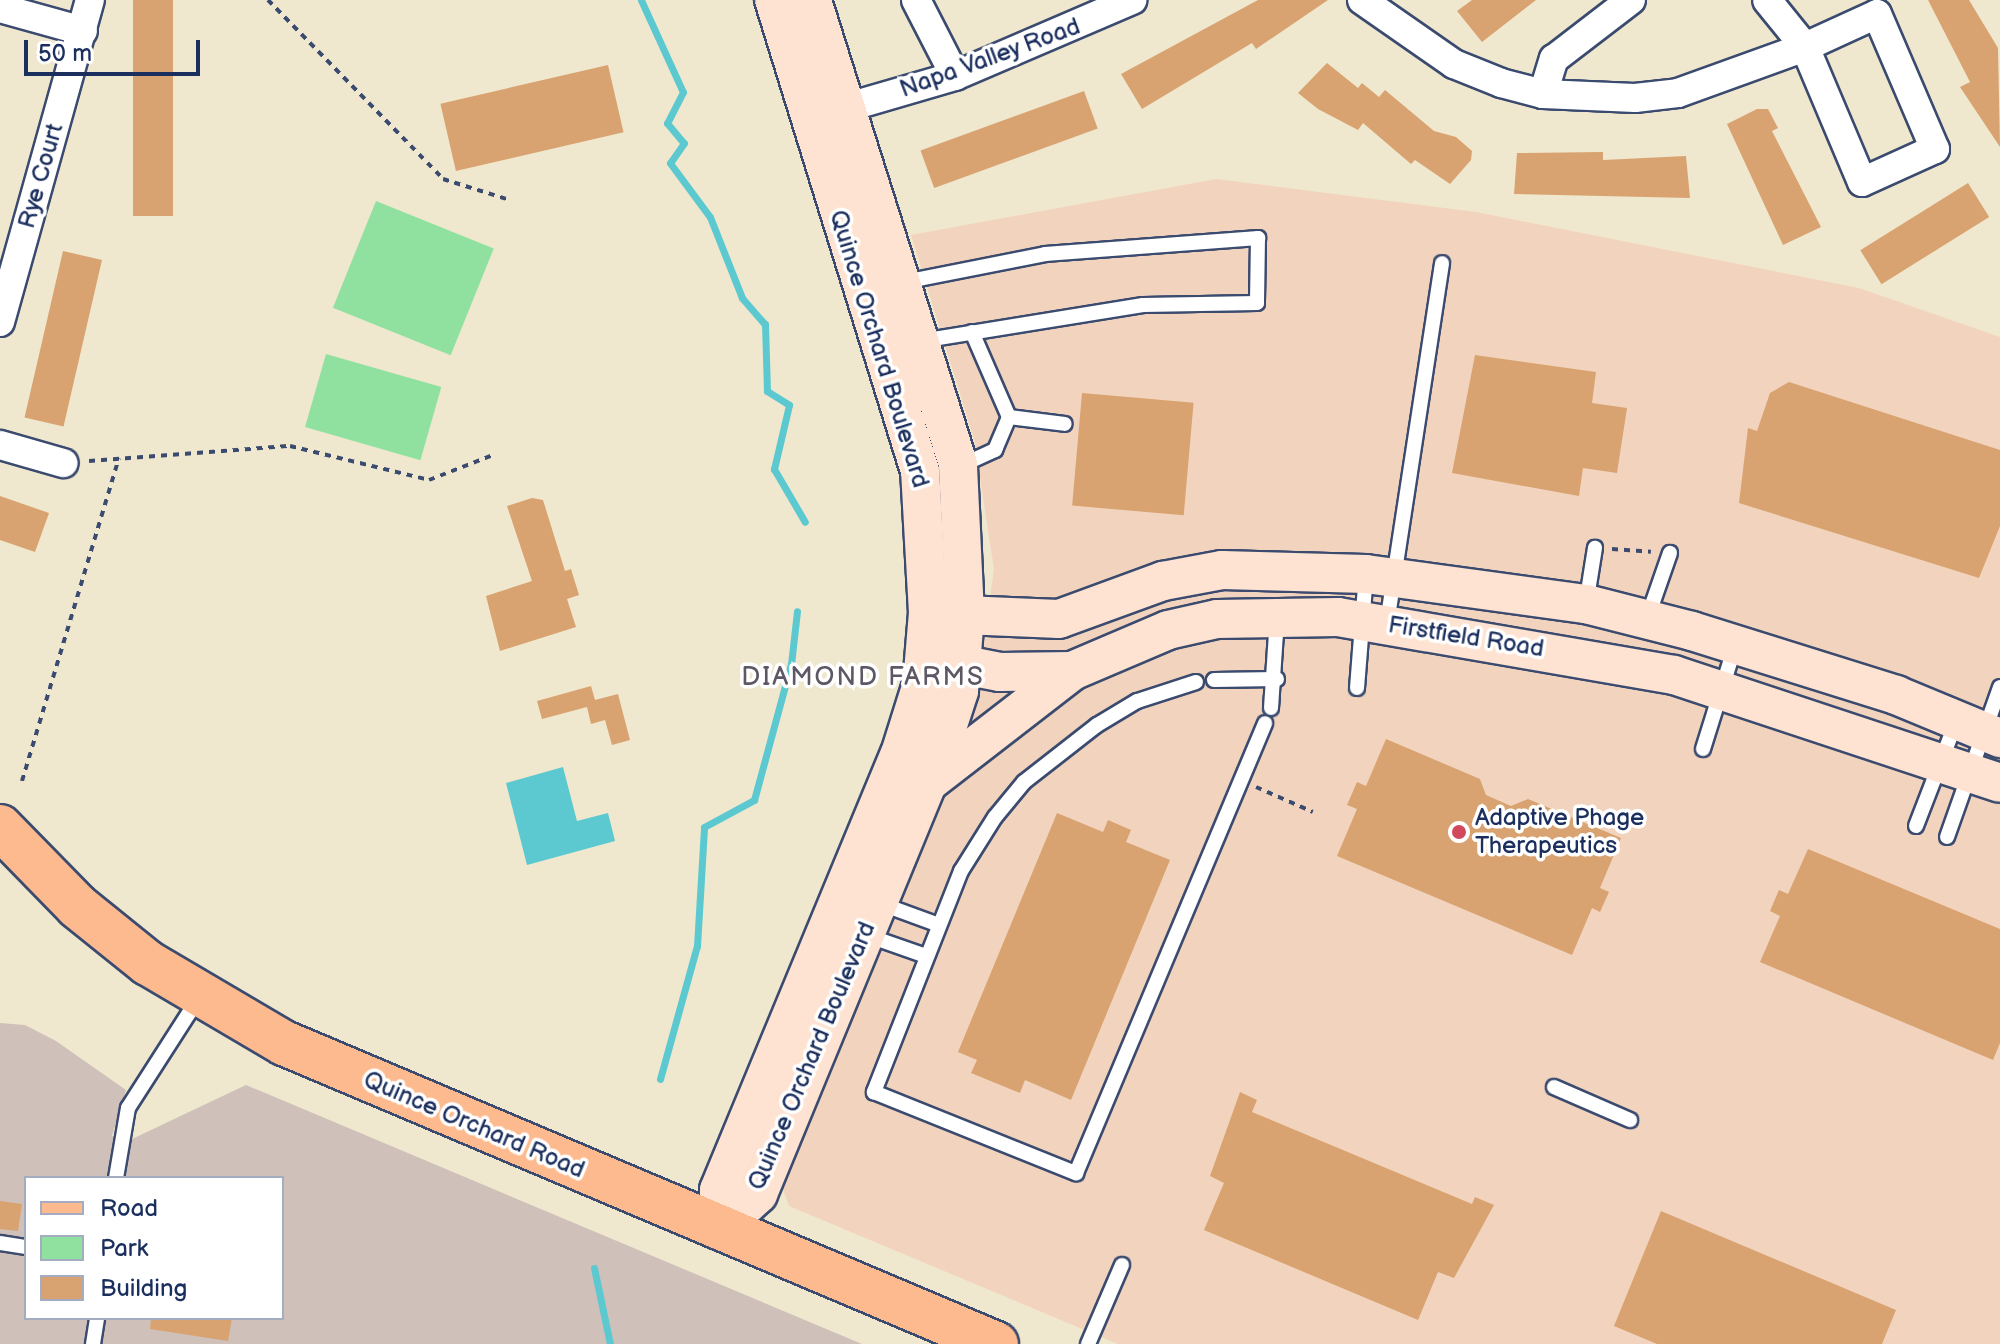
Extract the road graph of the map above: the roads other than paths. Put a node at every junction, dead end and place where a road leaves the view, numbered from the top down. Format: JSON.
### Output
{"nodes":[{"id":1,"x":90,"y":0,"type":"edge"},
{"id":2,"x":774,"y":0,"type":"edge"},
{"id":3,"x":812,"y":0,"type":"edge"},
{"id":4,"x":916,"y":0,"type":"edge"},
{"id":5,"x":1132,"y":0,"type":"edge"},
{"id":6,"x":1362,"y":0,"type":"edge"},
{"id":7,"x":1631,"y":0,"type":"edge"},
{"id":8,"x":1767,"y":0,"type":"edge"},
{"id":9,"x":0,"y":8,"type":"edge"},
{"id":10,"x":83,"y":31,"type":"junction"},
{"id":11,"x":1805,"y":47,"type":"junction"},
{"id":12,"x":955,"y":76,"type":"junction"},
{"id":13,"x":1543,"y":94,"type":"junction"},
{"id":14,"x":845,"y":108,"type":"junction"},
{"id":15,"x":13,"y":226,"type":"edge"},
{"id":16,"x":1442,"y":263,"type":"dead end"},
{"id":17,"x":901,"y":283,"type":"junction"},
{"id":18,"x":863,"y":288,"type":"junction"},
{"id":19,"x":0,"y":322,"type":"edge"},
{"id":20,"x":972,"y":332,"type":"junction"},
{"id":21,"x":919,"y":341,"type":"junction"},
{"id":22,"x":1009,"y":417,"type":"junction"},
{"id":23,"x":1065,"y":424,"type":"dead end"},
{"id":24,"x":0,"y":445,"type":"edge"},
{"id":25,"x":63,"y":463,"type":"road end"},
{"id":26,"x":958,"y":467,"type":"junction"},
{"id":27,"x":1595,"y":548,"type":"road end"},
{"id":28,"x":1670,"y":553,"type":"road end"},
{"id":29,"x":1379,"y":576,"type":"junction"},
{"id":30,"x":1586,"y":604,"type":"junction"},
{"id":31,"x":928,"y":613,"type":"junction"},
{"id":32,"x":1277,"y":614,"type":"junction"},
{"id":33,"x":965,"y":617,"type":"junction"},
{"id":34,"x":1647,"y":620,"type":"junction"},
{"id":35,"x":1374,"y":622,"type":"junction"},
{"id":36,"x":1735,"y":645,"type":"junction"},
{"id":37,"x":924,"y":659,"type":"junction"},
{"id":38,"x":961,"y":662,"type":"junction"},
{"id":39,"x":1072,"y":671,"type":"junction"},
{"id":40,"x":1277,"y":679,"type":"junction"},
{"id":41,"x":1214,"y":680,"type":"dead end"},
{"id":42,"x":1196,"y":682,"type":"dead end"},
{"id":43,"x":1723,"y":687,"type":"junction"},
{"id":44,"x":2000,"y":687,"type":"edge"},
{"id":45,"x":1357,"y":688,"type":"dead end"},
{"id":46,"x":1271,"y":708,"type":"dead end"},
{"id":47,"x":1265,"y":723,"type":"dead end"},
{"id":48,"x":1981,"y":730,"type":"edge"},
{"id":49,"x":1703,"y":749,"type":"dead end"},
{"id":50,"x":1971,"y":771,"type":"edge"},
{"id":51,"x":928,"y":783,"type":"junction"},
{"id":52,"x":1916,"y":826,"type":"dead end"},
{"id":53,"x":1947,"y":837,"type":"dead end"},
{"id":54,"x":5,"y":842,"type":"edge"},
{"id":55,"x":834,"y":907,"type":"junction"},
{"id":56,"x":870,"y":919,"type":"junction"},
{"id":57,"x":939,"y":925,"type":"junction"},
{"id":58,"x":926,"y":956,"type":"junction"},
{"id":59,"x":199,"y":999,"type":"junction"},
{"id":60,"x":1554,"y":1087,"type":"dead end"},
{"id":61,"x":1630,"y":1120,"type":"dead end"},
{"id":62,"x":116,"y":1176,"type":"edge"},
{"id":63,"x":719,"y":1230,"type":"junction"},
{"id":64,"x":0,"y":1243,"type":"edge"},
{"id":65,"x":24,"y":1247,"type":"edge"},
{"id":66,"x":1122,"y":1265,"type":"dead end"},
{"id":67,"x":97,"y":1320,"type":"edge"},
{"id":68,"x":93,"y":1344,"type":"edge"},
{"id":69,"x":996,"y":1344,"type":"edge"},
{"id":70,"x":1088,"y":1344,"type":"edge"}],
"edges":[{"from":1,"to":10,"type":"street","name":"Rye Court"},
{"from":2,"to":18,"type":"street","name":"Quince Orchard Boulevard"},
{"from":3,"to":14,"type":"street","name":"Quince Orchard Boulevard"},
{"from":4,"to":12,"type":"street"},
{"from":5,"to":12,"type":"street","name":"Napa Valley Road"},
{"from":6,"to":13,"type":"street"},
{"from":7,"to":13,"type":"street"},
{"from":8,"to":11,"type":"street"},
{"from":9,"to":10,"type":"street"},
{"from":10,"to":15,"type":"street","name":"Rye Court"},
{"from":11,"to":11,"type":"street"},
{"from":11,"to":13,"type":"street"},
{"from":12,"to":14,"type":"street","name":"Napa Valley Road"},
{"from":14,"to":17,"type":"street","name":"Quince Orchard Boulevard"},
{"from":15,"to":19,"type":"street","name":"Rye Court"},
{"from":16,"to":29,"type":"lane"},
{"from":17,"to":18,"type":"lane"},
{"from":17,"to":20,"type":"lane"},
{"from":17,"to":21,"type":"street","name":"Quince Orchard Boulevard"},
{"from":18,"to":31,"type":"street","name":"Quince Orchard Boulevard"},
{"from":20,"to":21,"type":"lane"},
{"from":20,"to":22,"type":"lane"},
{"from":21,"to":26,"type":"street","name":"Quince Orchard Boulevard"},
{"from":22,"to":23,"type":"lane"},
{"from":22,"to":26,"type":"lane"},
{"from":24,"to":25,"type":"street"},
{"from":26,"to":33,"type":"street","name":"Quince Orchard Boulevard"},
{"from":27,"to":30,"type":"lane"},
{"from":28,"to":34,"type":"lane"},
{"from":29,"to":30,"type":"street","name":"Firstfield Road"},
{"from":29,"to":33,"type":"street","name":"Firstfield Road"},
{"from":29,"to":35,"type":"lane"},
{"from":29,"to":35,"type":"lane"},
{"from":30,"to":34,"type":"street","name":"Firstfield Road"},
{"from":31,"to":33,"type":"street","name":"Firstfield Road"},
{"from":31,"to":37,"type":"street","name":"Quince Orchard Boulevard"},
{"from":32,"to":35,"type":"street","name":"Firstfield Road"},
{"from":32,"to":39,"type":"street","name":"Firstfield Road"},
{"from":32,"to":40,"type":"lane"},
{"from":33,"to":38,"type":"street","name":"Quince Orchard Boulevard"},
{"from":34,"to":36,"type":"street","name":"Firstfield Road"},
{"from":35,"to":43,"type":"street","name":"Firstfield Road"},
{"from":35,"to":45,"type":"lane"},
{"from":36,"to":43,"type":"lane"},
{"from":36,"to":48,"type":"street","name":"Firstfield Road"},
{"from":37,"to":38,"type":"street","name":"Firstfield Road"},
{"from":37,"to":55,"type":"street","name":"Quince Orchard Boulevard"},
{"from":38,"to":39,"type":"street","name":"Firstfield Road"},
{"from":38,"to":51,"type":"street","name":"Quince Orchard Boulevard"},
{"from":39,"to":51,"type":"street"},
{"from":40,"to":41,"type":"lane"},
{"from":40,"to":46,"type":"lane"},
{"from":42,"to":57,"type":"lane"},
{"from":43,"to":49,"type":"lane"},
{"from":43,"to":50,"type":"street","name":"Firstfield Road"},
{"from":44,"to":48,"type":"lane"},
{"from":47,"to":58,"type":"lane"},
{"from":48,"to":50,"type":"lane"},
{"from":48,"to":50,"type":"lane"},
{"from":50,"to":52,"type":"lane"},
{"from":50,"to":53,"type":"lane"},
{"from":51,"to":56,"type":"street","name":"Quince Orchard Boulevard"},
{"from":54,"to":59,"type":"main road","name":"Quince Orchard Road"},
{"from":55,"to":56,"type":"lane"},
{"from":55,"to":56,"type":"lane"},
{"from":55,"to":63,"type":"street","name":"Quince Orchard Boulevard"},
{"from":56,"to":57,"type":"lane"},
{"from":56,"to":58,"type":"lane"},
{"from":56,"to":63,"type":"street","name":"Quince Orchard Boulevard"},
{"from":57,"to":58,"type":"lane"},
{"from":59,"to":62,"type":"lane"},
{"from":59,"to":63,"type":"main road","name":"Quince Orchard Road"},
{"from":60,"to":61,"type":"lane"},
{"from":63,"to":69,"type":"main road","name":"Quince Orchard Road"},
{"from":64,"to":65,"type":"lane"},
{"from":66,"to":70,"type":"lane"},
{"from":67,"to":68,"type":"lane"}]}
